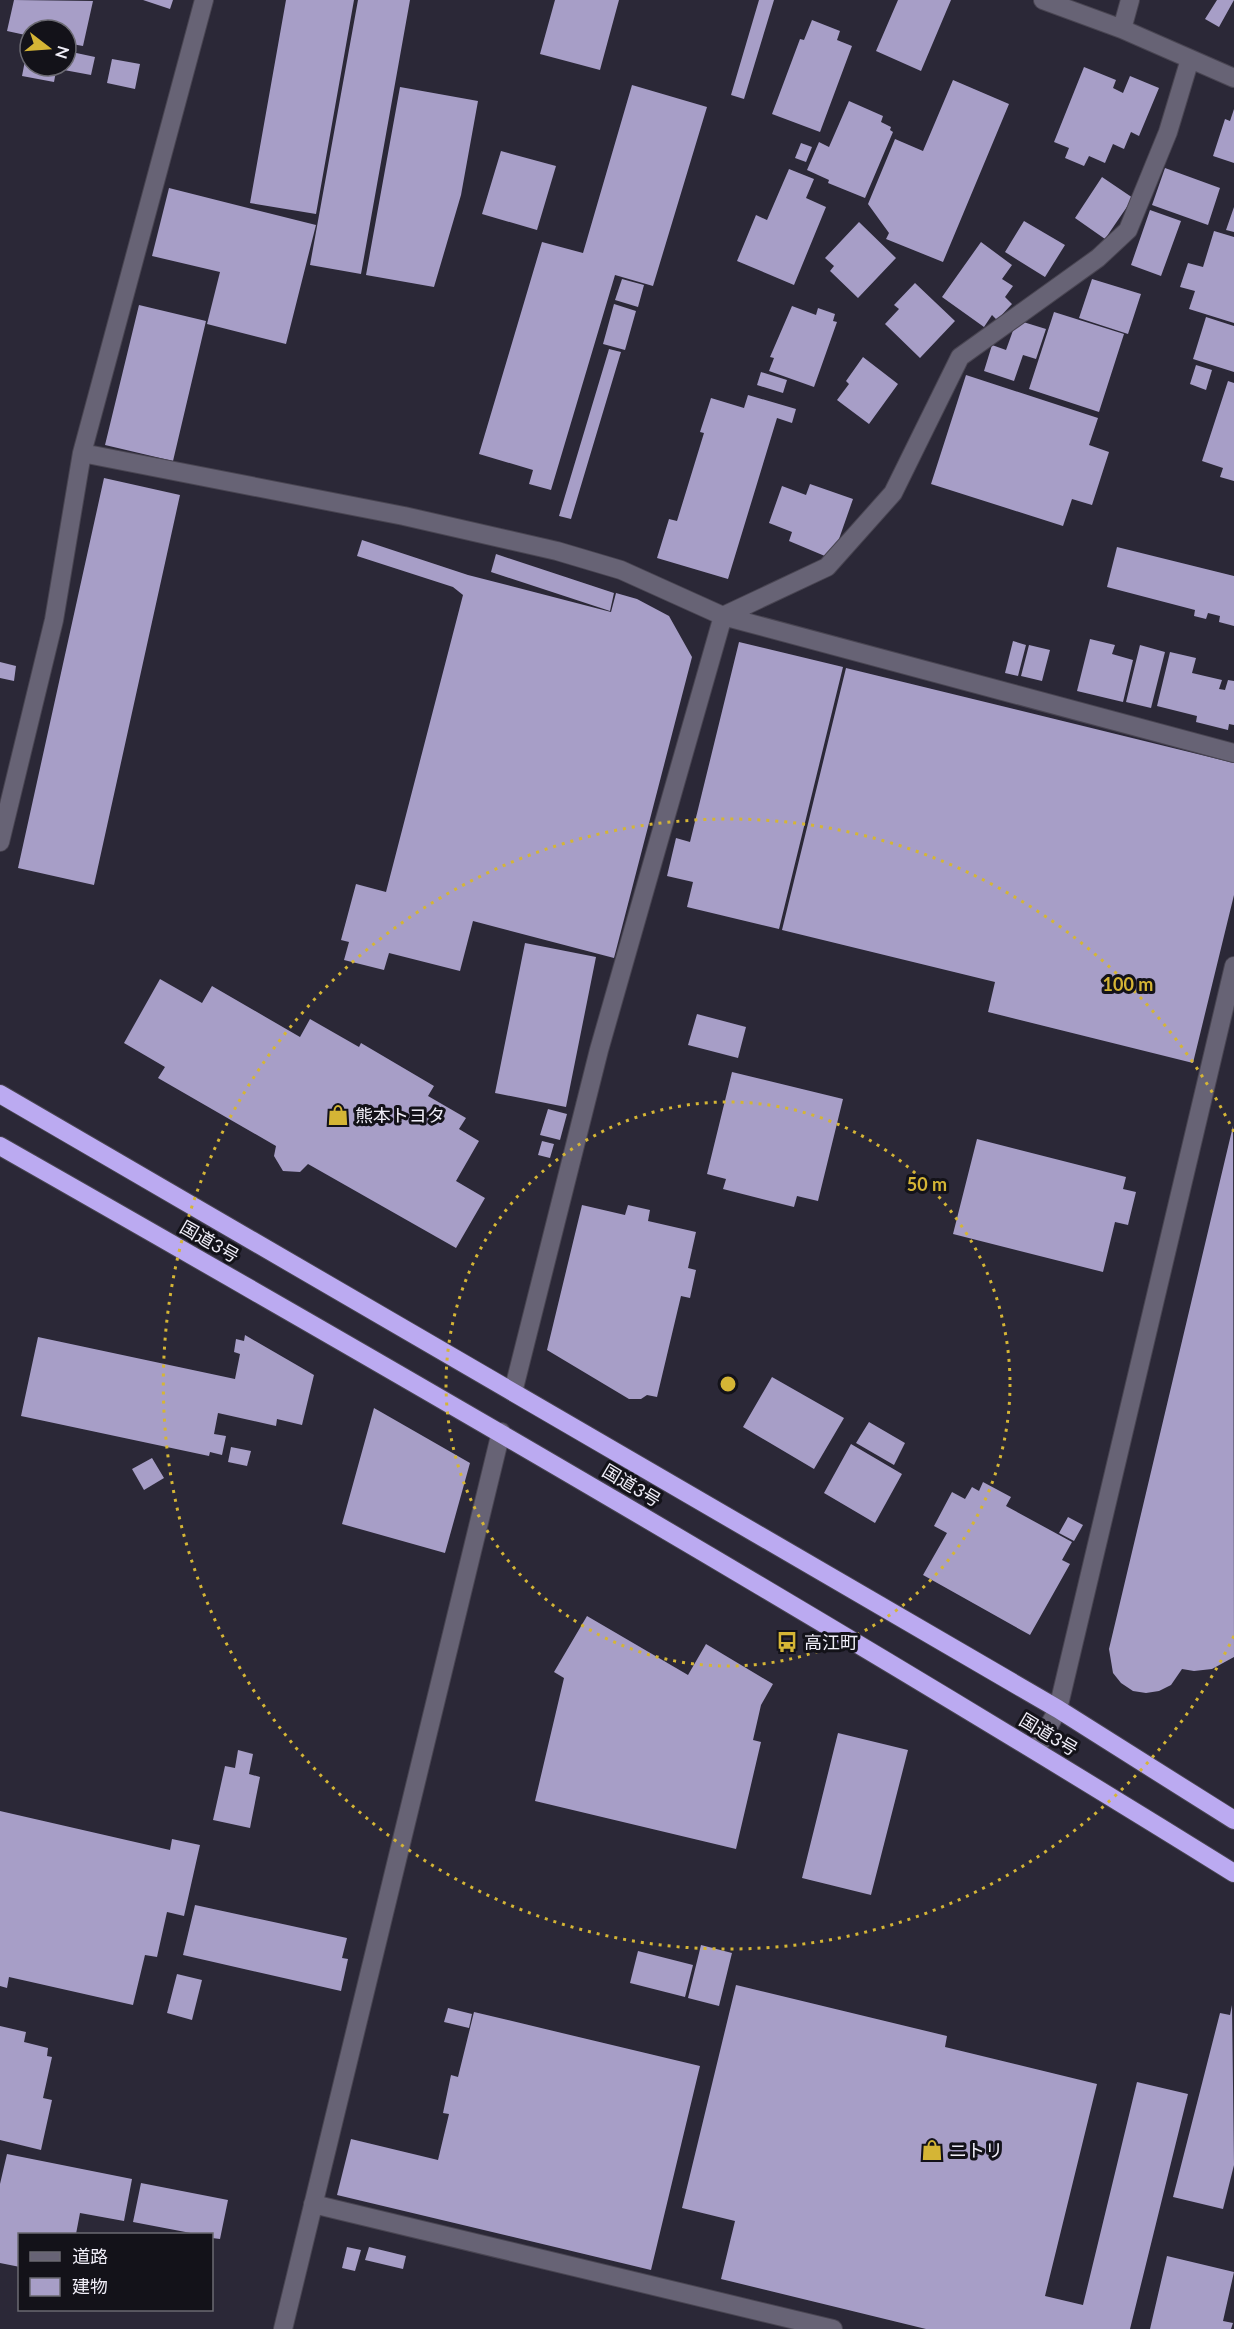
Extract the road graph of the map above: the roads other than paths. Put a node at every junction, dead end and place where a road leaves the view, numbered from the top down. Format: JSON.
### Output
{"nodes":[{"id":1,"x":204,"y":0,"type":"edge"},
{"id":2,"x":1043,"y":0,"type":"edge"},
{"id":3,"x":1130,"y":0,"type":"edge"},
{"id":4,"x":1122,"y":29,"type":"junction"},
{"id":5,"x":1190,"y":59,"type":"junction"},
{"id":6,"x":1234,"y":78,"type":"edge"},
{"id":7,"x":82,"y":453,"type":"junction"},
{"id":8,"x":723,"y":616,"type":"junction"},
{"id":9,"x":1234,"y":753,"type":"edge"},
{"id":10,"x":0,"y":842,"type":"edge"},
{"id":11,"x":1234,"y":966,"type":"edge"},
{"id":12,"x":0,"y":1094,"type":"edge"},
{"id":13,"x":0,"y":1146,"type":"edge"},
{"id":14,"x":513,"y":1392,"type":"junction"},
{"id":15,"x":501,"y":1432,"type":"junction"},
{"id":16,"x":1058,"y":1708,"type":"junction"},
{"id":17,"x":1036,"y":1750,"type":"junction"},
{"id":18,"x":1234,"y":1820,"type":"edge"},
{"id":19,"x":1234,"y":1873,"type":"edge"},
{"id":20,"x":313,"y":2204,"type":"junction"},
{"id":21,"x":283,"y":2329,"type":"edge"},
{"id":22,"x":833,"y":2329,"type":"edge"}],
"edges":[{"from":1,"to":7,"type":"street"},
{"from":2,"to":4,"type":"street"},
{"from":3,"to":4,"type":"street"},
{"from":4,"to":5,"type":"street"},
{"from":5,"to":6,"type":"street"},
{"from":5,"to":8,"type":"street"},
{"from":7,"to":8,"type":"street"},
{"from":7,"to":10,"type":"street"},
{"from":8,"to":9,"type":"street"},
{"from":8,"to":14,"type":"street"},
{"from":11,"to":16,"type":"street"},
{"from":12,"to":14,"type":"highway","name":"国道3号"},
{"from":13,"to":15,"type":"highway","name":"国道3号"},
{"from":14,"to":16,"type":"highway","name":"国道3号"},
{"from":15,"to":17,"type":"highway","name":"国道3号"},
{"from":15,"to":20,"type":"street"},
{"from":16,"to":17,"type":"street"},
{"from":16,"to":18,"type":"highway","name":"国道3号"},
{"from":17,"to":19,"type":"highway","name":"国道3号"},
{"from":20,"to":21,"type":"street"},
{"from":20,"to":22,"type":"street"}]}
